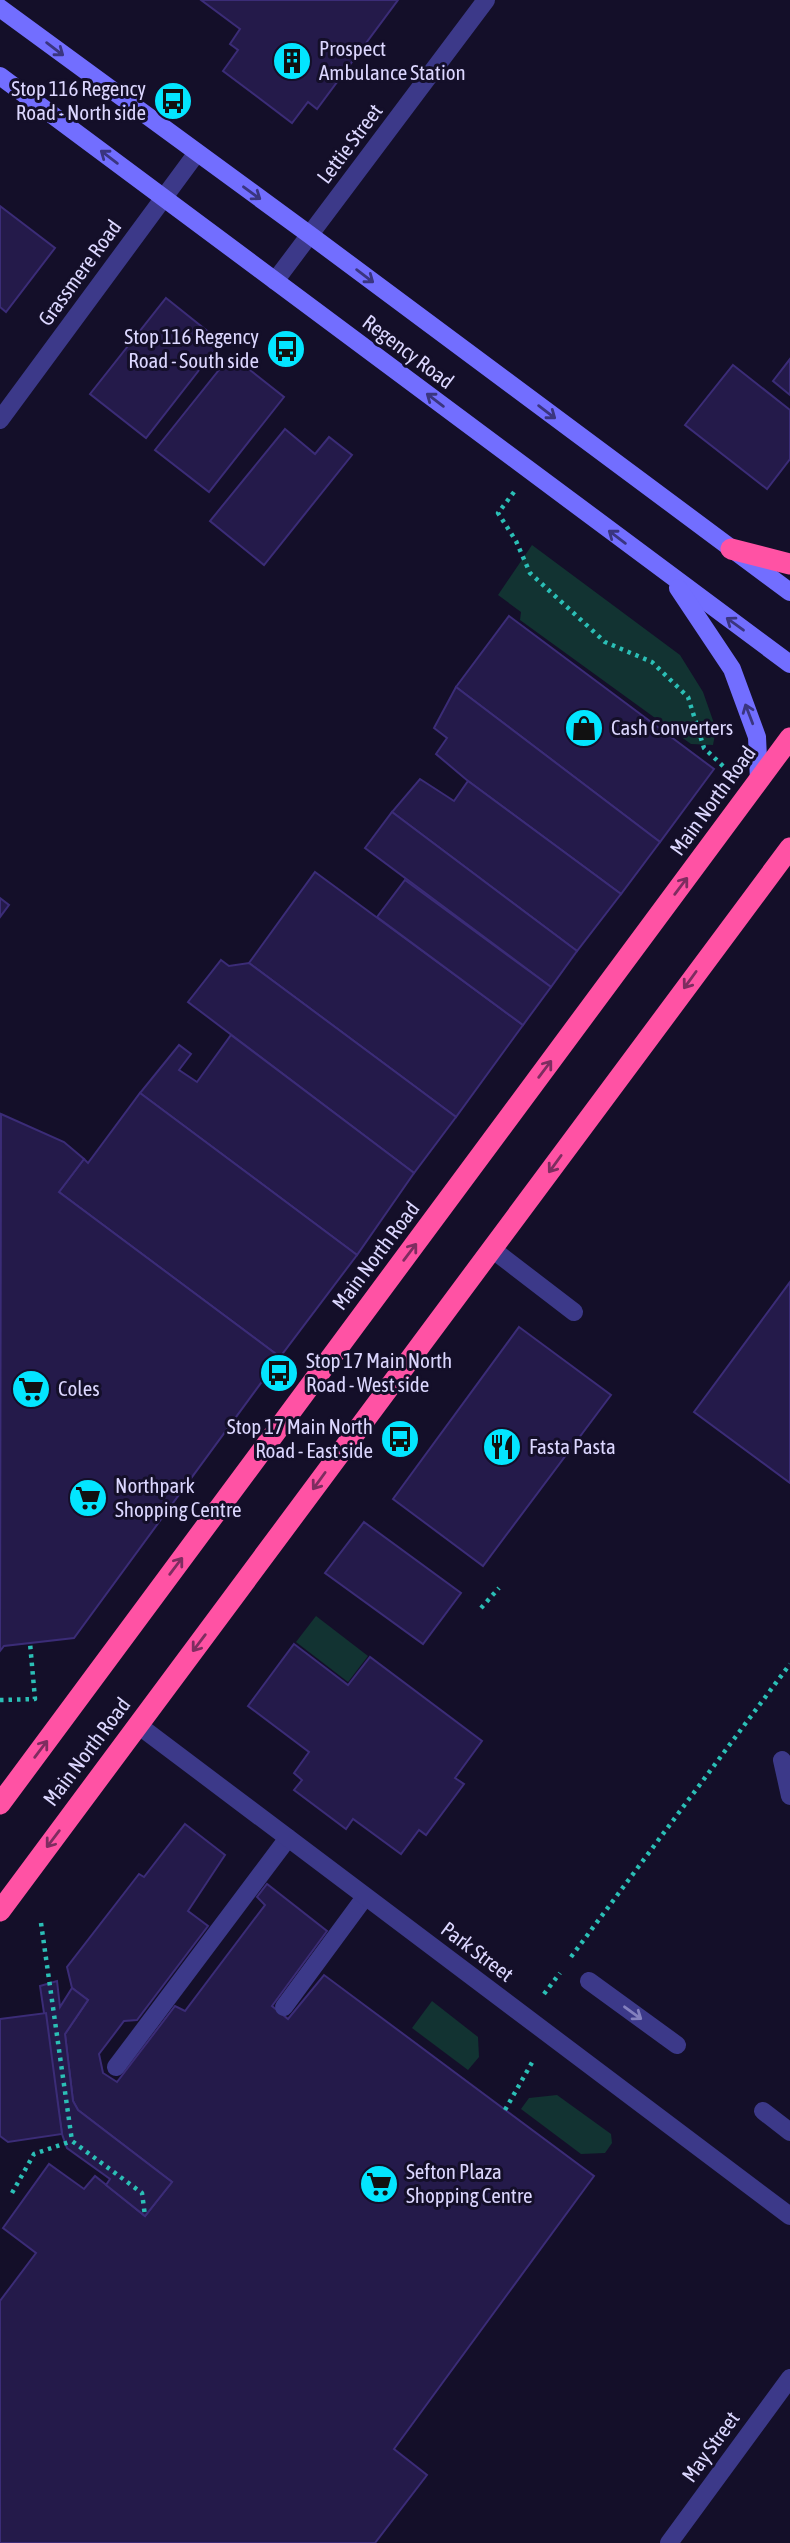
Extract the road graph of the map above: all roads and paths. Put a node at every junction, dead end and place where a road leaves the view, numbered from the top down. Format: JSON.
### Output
{"nodes":[{"id":1,"x":486,"y":0,"type":"edge"},
{"id":2,"x":0,"y":8,"type":"edge"},
{"id":3,"x":0,"y":76,"type":"edge"},
{"id":4,"x":196,"y":154,"type":"junction"},
{"id":5,"x":163,"y":198,"type":"junction"},
{"id":6,"x":310,"y":235,"type":"junction"},
{"id":7,"x":275,"y":282,"type":"junction"},
{"id":8,"x":0,"y":420,"type":"edge"},
{"id":9,"x":530,"y":472,"type":"junction"},
{"id":10,"x":730,"y":549,"type":"junction"},
{"id":11,"x":790,"y":564,"type":"edge"},
{"id":12,"x":671,"y":578,"type":"junction"},
{"id":13,"x":790,"y":592,"type":"edge"},
{"id":14,"x":790,"y":664,"type":"edge"},
{"id":15,"x":790,"y":738,"type":"edge"},
{"id":16,"x":725,"y":768,"type":"dead end"},
{"id":17,"x":760,"y":780,"type":"junction"},
{"id":18,"x":790,"y":848,"type":"edge"},
{"id":19,"x":492,"y":1249,"type":"junction"},
{"id":20,"x":574,"y":1312,"type":"dead end"},
{"id":21,"x":499,"y":1588,"type":"dead end"},
{"id":22,"x":481,"y":1608,"type":"dead end"},
{"id":23,"x":30,"y":1643,"type":"dead end"},
{"id":24,"x":790,"y":1664,"type":"edge"},
{"id":25,"x":0,"y":1700,"type":"edge"},
{"id":26,"x":138,"y":1725,"type":"junction"},
{"id":27,"x":782,"y":1760,"type":"dead end"},
{"id":28,"x":790,"y":1796,"type":"edge"},
{"id":29,"x":0,"y":1804,"type":"edge"},
{"id":30,"x":288,"y":1838,"type":"junction"},
{"id":31,"x":365,"y":1897,"type":"junction"},
{"id":32,"x":0,"y":1911,"type":"edge"},
{"id":33,"x":41,"y":1923,"type":"dead end"},
{"id":34,"x":568,"y":1961,"type":"dead end"},
{"id":35,"x":560,"y":1972,"type":"dead end"},
{"id":36,"x":589,"y":1981,"type":"dead end"},
{"id":37,"x":284,"y":2007,"type":"dead end"},
{"id":38,"x":548,"y":2033,"type":"junction"},
{"id":39,"x":677,"y":2045,"type":"dead end"},
{"id":40,"x":116,"y":2067,"type":"dead end"},
{"id":41,"x":505,"y":2110,"type":"dead end"},
{"id":42,"x":763,"y":2111,"type":"dead end"},
{"id":43,"x":790,"y":2132,"type":"edge"},
{"id":44,"x":72,"y":2141,"type":"junction"},
{"id":45,"x":12,"y":2193,"type":"dead end"},
{"id":46,"x":145,"y":2216,"type":"dead end"},
{"id":47,"x":790,"y":2216,"type":"edge"},
{"id":48,"x":790,"y":2378,"type":"edge"},
{"id":49,"x":669,"y":2543,"type":"edge"}],
"edges":[{"from":1,"to":6,"type":"street","name":"Lettie Street"},
{"from":2,"to":4,"type":"main road","name":"Regency Road","one_way":true},
{"from":5,"to":3,"type":"main road","name":"Regency Road","one_way":true},
{"from":4,"to":5,"type":"street","name":"Grassmere Road"},
{"from":4,"to":6,"type":"main road","name":"Regency Road","one_way":true},
{"from":5,"to":7,"type":"main road","name":"Regency Road"},
{"from":5,"to":8,"type":"street","name":"Grassmere Road"},
{"from":6,"to":7,"type":"street","name":"Lettie Street"},
{"from":6,"to":10,"type":"main road","name":"Regency Road","one_way":true},
{"from":9,"to":7,"type":"main road","name":"Regency Road","one_way":true},
{"from":12,"to":9,"type":"main road","name":"Regency Road","one_way":true},
{"from":9,"to":16,"type":"path"},
{"from":10,"to":11,"type":"highway"},
{"from":10,"to":13,"type":"main road","name":"Regency Road"},
{"from":14,"to":12,"type":"main road","name":"Regency Road","one_way":true},
{"from":17,"to":12,"type":"main road","one_way":true},
{"from":15,"to":17,"type":"highway","name":"Main North Road"},
{"from":29,"to":17,"type":"highway","name":"Main North Road","one_way":true},
{"from":18,"to":19,"type":"highway","name":"Main North Road","one_way":true},
{"from":19,"to":20,"type":"street"},
{"from":19,"to":26,"type":"highway","name":"Main North Road","one_way":true},
{"from":21,"to":22,"type":"path"},
{"from":23,"to":25,"type":"path"},
{"from":24,"to":34,"type":"path"},
{"from":26,"to":30,"type":"street","name":"Park Street"},
{"from":26,"to":32,"type":"highway","name":"Main North Road","one_way":true},
{"from":27,"to":28,"type":"street"},
{"from":30,"to":31,"type":"street","name":"Park Street"},
{"from":30,"to":40,"type":"street"},
{"from":31,"to":37,"type":"street"},
{"from":31,"to":38,"type":"street","name":"Park Street"},
{"from":33,"to":44,"type":"path"},
{"from":35,"to":38,"type":"path"},
{"from":36,"to":39,"type":"street","one_way":true},
{"from":38,"to":41,"type":"path"},
{"from":38,"to":47,"type":"street","name":"Park Street"},
{"from":42,"to":43,"type":"street"},
{"from":44,"to":45,"type":"path"},
{"from":44,"to":46,"type":"path"},
{"from":48,"to":49,"type":"street","name":"May Street"}]}
